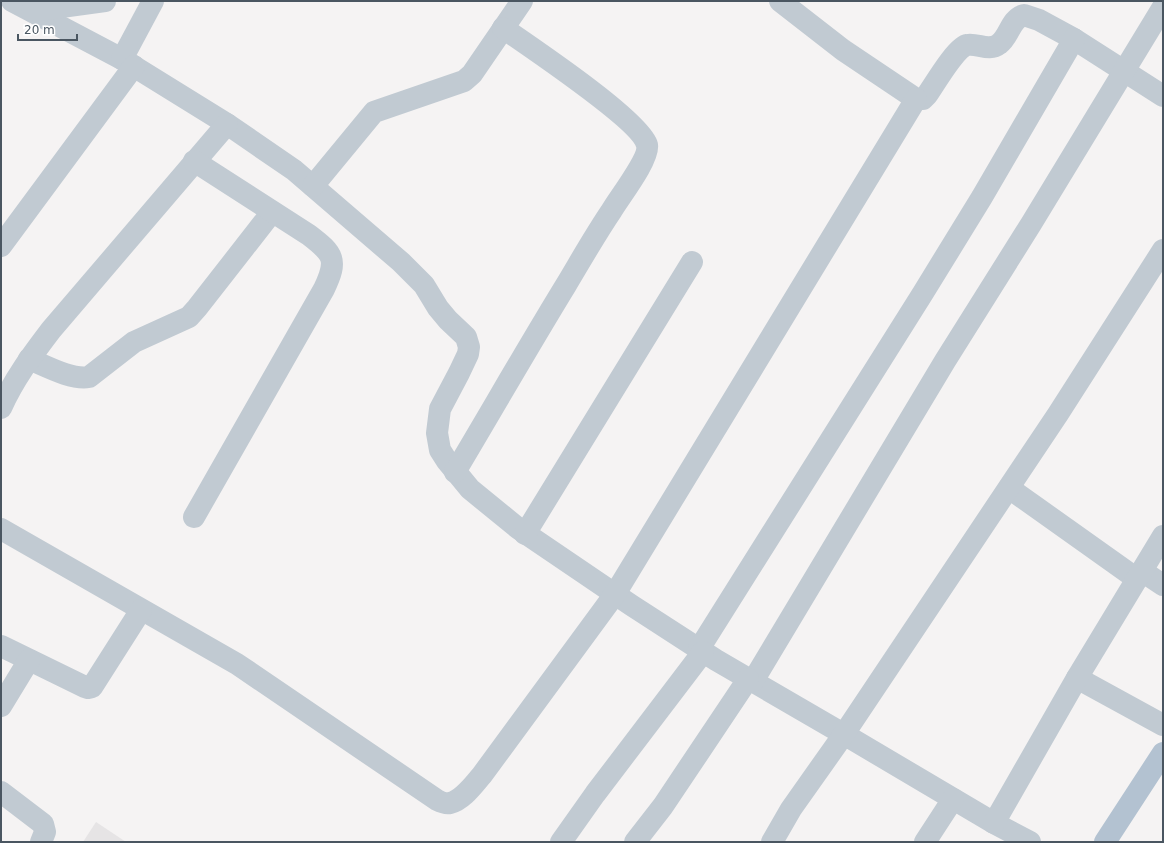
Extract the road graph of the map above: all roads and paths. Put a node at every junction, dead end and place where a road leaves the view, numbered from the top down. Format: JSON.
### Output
{"nodes":[{"id":1,"x":12,"y":1,"type":"edge"},
{"id":2,"x":105,"y":1,"type":"edge"},
{"id":3,"x":153,"y":1,"type":"edge"},
{"id":4,"x":522,"y":1,"type":"edge"},
{"id":5,"x":780,"y":1,"type":"edge"},
{"id":6,"x":1163,"y":7,"type":"edge"},
{"id":7,"x":32,"y":11,"type":"junction"},
{"id":8,"x":503,"y":28,"type":"junction"},
{"id":9,"x":1074,"y":39,"type":"junction"},
{"id":10,"x":128,"y":63,"type":"junction"},
{"id":11,"x":1124,"y":71,"type":"junction"},
{"id":12,"x":1163,"y":96,"type":"edge"},
{"id":13,"x":916,"y":99,"type":"junction"},
{"id":14,"x":227,"y":124,"type":"junction"},
{"id":15,"x":194,"y":161,"type":"junction"},
{"id":16,"x":313,"y":186,"type":"junction"},
{"id":17,"x":272,"y":212,"type":"junction"},
{"id":18,"x":1,"y":246,"type":"edge"},
{"id":19,"x":1163,"y":250,"type":"edge"},
{"id":20,"x":692,"y":262,"type":"dead end"},
{"id":21,"x":29,"y":359,"type":"junction"},
{"id":22,"x":1,"y":408,"type":"edge"},
{"id":23,"x":455,"y":472,"type":"junction"},
{"id":24,"x":1009,"y":488,"type":"junction"},
{"id":25,"x":194,"y":517,"type":"dead end"},
{"id":26,"x":1,"y":529,"type":"edge"},
{"id":27,"x":525,"y":534,"type":"junction"},
{"id":28,"x":1163,"y":536,"type":"edge"},
{"id":29,"x":1139,"y":575,"type":"junction"},
{"id":30,"x":1163,"y":585,"type":"edge"},
{"id":31,"x":615,"y":594,"type":"junction"},
{"id":32,"x":141,"y":610,"type":"junction"},
{"id":33,"x":1,"y":646,"type":"edge"},
{"id":34,"x":701,"y":651,"type":"junction"},
{"id":35,"x":29,"y":660,"type":"junction"},
{"id":36,"x":1077,"y":678,"type":"junction"},
{"id":37,"x":750,"y":680,"type":"junction"},
{"id":38,"x":1,"y":706,"type":"edge"},
{"id":39,"x":1163,"y":725,"type":"edge"},
{"id":40,"x":844,"y":734,"type":"junction"},
{"id":41,"x":1163,"y":753,"type":"edge"},
{"id":42,"x":1157,"y":776,"type":"edge"},
{"id":43,"x":1,"y":792,"type":"edge"},
{"id":44,"x":953,"y":798,"type":"junction"},
{"id":45,"x":994,"y":823,"type":"junction"},
{"id":46,"x":41,"y":842,"type":"edge"},
{"id":47,"x":562,"y":842,"type":"edge"},
{"id":48,"x":635,"y":842,"type":"edge"},
{"id":49,"x":772,"y":842,"type":"edge"},
{"id":50,"x":925,"y":842,"type":"edge"},
{"id":51,"x":1030,"y":842,"type":"edge"},
{"id":52,"x":1105,"y":842,"type":"edge"}],
"edges":[{"from":1,"to":7,"type":"street"},
{"from":2,"to":7,"type":"street"},
{"from":3,"to":10,"type":"street"},
{"from":4,"to":8,"type":"street"},
{"from":5,"to":13,"type":"street"},
{"from":6,"to":11,"type":"street"},
{"from":7,"to":10,"type":"street"},
{"from":8,"to":16,"type":"street"},
{"from":8,"to":23,"type":"street"},
{"from":9,"to":11,"type":"street"},
{"from":9,"to":13,"type":"street"},
{"from":9,"to":34,"type":"street"},
{"from":10,"to":14,"type":"street"},
{"from":10,"to":18,"type":"street"},
{"from":11,"to":12,"type":"street"},
{"from":11,"to":37,"type":"street"},
{"from":13,"to":31,"type":"street"},
{"from":14,"to":15,"type":"street"},
{"from":14,"to":16,"type":"street"},
{"from":15,"to":17,"type":"street"},
{"from":15,"to":21,"type":"street"},
{"from":16,"to":23,"type":"street"},
{"from":17,"to":21,"type":"street"},
{"from":17,"to":25,"type":"street"},
{"from":19,"to":24,"type":"street"},
{"from":20,"to":27,"type":"street"},
{"from":21,"to":22,"type":"street"},
{"from":23,"to":27,"type":"street"},
{"from":24,"to":29,"type":"street"},
{"from":24,"to":40,"type":"street"},
{"from":26,"to":32,"type":"street"},
{"from":27,"to":31,"type":"street"},
{"from":28,"to":29,"type":"street"},
{"from":29,"to":30,"type":"street"},
{"from":29,"to":36,"type":"street"},
{"from":31,"to":32,"type":"street"},
{"from":31,"to":34,"type":"street"},
{"from":32,"to":35,"type":"street"},
{"from":33,"to":35,"type":"street"},
{"from":34,"to":37,"type":"street"},
{"from":34,"to":47,"type":"street"},
{"from":35,"to":38,"type":"street"},
{"from":36,"to":39,"type":"street"},
{"from":36,"to":45,"type":"street"},
{"from":37,"to":40,"type":"street"},
{"from":37,"to":48,"type":"street"},
{"from":40,"to":44,"type":"street"},
{"from":40,"to":49,"type":"street"},
{"from":41,"to":42,"type":"main road"},
{"from":42,"to":52,"type":"main road"},
{"from":43,"to":46,"type":"street"},
{"from":44,"to":45,"type":"street"},
{"from":44,"to":50,"type":"street"},
{"from":45,"to":51,"type":"street"}]}
